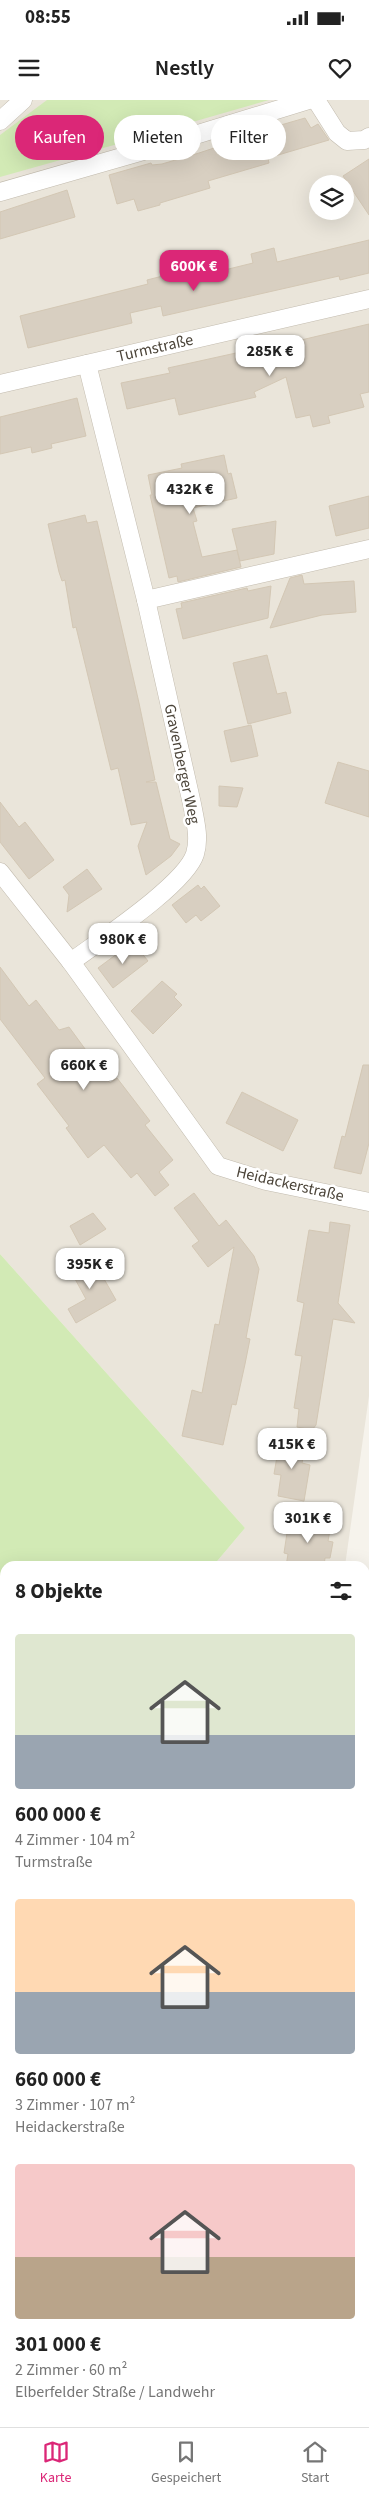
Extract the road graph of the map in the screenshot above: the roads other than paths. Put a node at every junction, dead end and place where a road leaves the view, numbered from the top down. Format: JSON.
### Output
{"nodes":[{"id":1,"x":23,"y":100,"type":"edge"},
{"id":2,"x":309,"y":100,"type":"edge"},
{"id":3,"x":316,"y":100,"type":"edge"},
{"id":4,"x":0,"y":121,"type":"edge"},
{"id":5,"x":369,"y":137,"type":"edge"},
{"id":6,"x":0,"y":192,"type":"edge"},
{"id":7,"x":369,"y":299,"type":"edge"},
{"id":8,"x":86,"y":364,"type":"junction"},
{"id":9,"x":0,"y":384,"type":"edge"},
{"id":10,"x":369,"y":549,"type":"edge"},
{"id":11,"x":146,"y":600,"type":"junction"},
{"id":12,"x":0,"y":872,"type":"edge"},
{"id":13,"x":71,"y":962,"type":"junction"},
{"id":14,"x":369,"y":1202,"type":"edge"}],
"edges":[{"from":1,"to":4,"type":"street"},
{"from":2,"to":6,"type":"street"},
{"from":3,"to":5,"type":"street"},
{"from":7,"to":8,"type":"street","name":"Turmstraße"},
{"from":8,"to":9,"type":"street","name":"Turmstraße"},
{"from":8,"to":11,"type":"street","name":"Gravenberger Weg"},
{"from":10,"to":11,"type":"street"},
{"from":11,"to":13,"type":"street","name":"Gravenberger Weg"},
{"from":12,"to":13,"type":"street","name":"Heidackerstraße"},
{"from":13,"to":14,"type":"street","name":"Heidackerstraße"}]}
